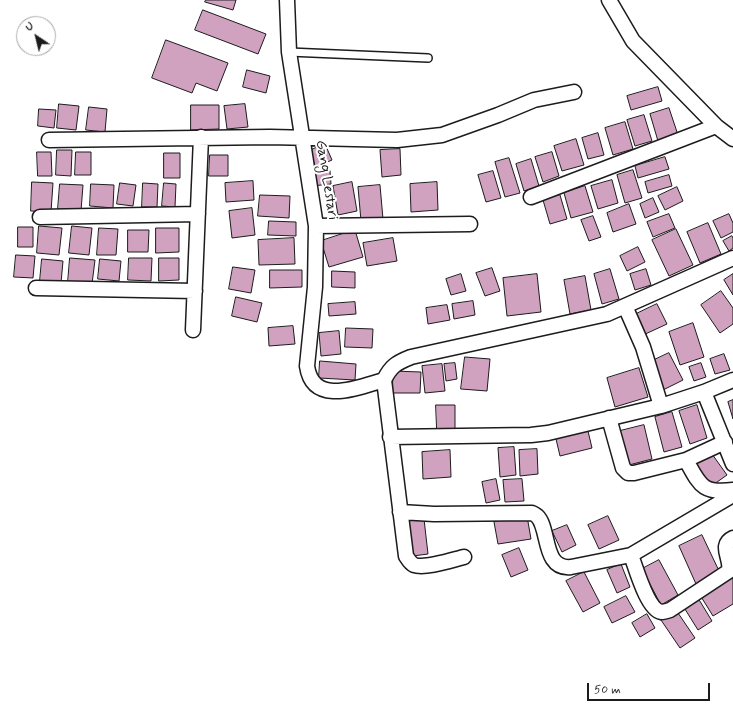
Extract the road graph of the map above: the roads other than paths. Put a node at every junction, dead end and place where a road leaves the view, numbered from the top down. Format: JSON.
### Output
{"nodes":[{"id":1,"x":287,"y":0,"type":"edge"},
{"id":2,"x":609,"y":0,"type":"edge"},
{"id":3,"x":289,"y":52,"type":"junction"},
{"id":4,"x":428,"y":58,"type":"dead end"},
{"id":5,"x":574,"y":92,"type":"dead end"},
{"id":6,"x":716,"y":126,"type":"junction"},
{"id":7,"x":201,"y":137,"type":"junction"},
{"id":8,"x":301,"y":137,"type":"junction"},
{"id":9,"x":733,"y":139,"type":"edge"},
{"id":10,"x":49,"y":140,"type":"dead end"},
{"id":11,"x":531,"y":197,"type":"dead end"},
{"id":12,"x":198,"y":214,"type":"junction"},
{"id":13,"x":40,"y":217,"type":"dead end"},
{"id":14,"x":470,"y":224,"type":"dead end"},
{"id":15,"x":316,"y":226,"type":"junction"},
{"id":16,"x":733,"y":258,"type":"edge"},
{"id":17,"x":36,"y":288,"type":"dead end"},
{"id":18,"x":194,"y":291,"type":"junction"},
{"id":19,"x":625,"y":306,"type":"junction"},
{"id":20,"x":194,"y":330,"type":"dead end"},
{"id":21,"x":384,"y":380,"type":"junction"},
{"id":22,"x":733,"y":380,"type":"edge"},
{"id":23,"x":704,"y":392,"type":"junction"},
{"id":24,"x":661,"y":406,"type":"junction"},
{"id":25,"x":609,"y":418,"type":"junction"},
{"id":26,"x":390,"y":437,"type":"junction"},
{"id":27,"x":725,"y":442,"type":"junction"},
{"id":28,"x":686,"y":460,"type":"junction"},
{"id":29,"x":733,"y":464,"type":"edge"},
{"id":30,"x":733,"y":490,"type":"edge"},
{"id":31,"x":733,"y":495,"type":"edge"},
{"id":32,"x":400,"y":512,"type":"junction"},
{"id":33,"x":733,"y":538,"type":"edge"},
{"id":34,"x":631,"y":555,"type":"junction"},
{"id":35,"x":464,"y":557,"type":"dead end"}],
"edges":[{"from":1,"to":3,"type":"street","name":"Gang Lestari"},
{"from":2,"to":6,"type":"street"},
{"from":3,"to":4,"type":"lane"},
{"from":3,"to":8,"type":"street","name":"Gang Lestari"},
{"from":5,"to":8,"type":"street"},
{"from":6,"to":9,"type":"street"},
{"from":6,"to":11,"type":"street"},
{"from":7,"to":8,"type":"street"},
{"from":7,"to":10,"type":"street"},
{"from":7,"to":12,"type":"street"},
{"from":8,"to":15,"type":"street","name":"Gang Lestari"},
{"from":12,"to":13,"type":"street"},
{"from":12,"to":18,"type":"street"},
{"from":14,"to":15,"type":"street"},
{"from":15,"to":21,"type":"street","name":"Gang Lestari"},
{"from":16,"to":19,"type":"street"},
{"from":17,"to":18,"type":"street"},
{"from":18,"to":20,"type":"street"},
{"from":19,"to":21,"type":"street"},
{"from":19,"to":24,"type":"street"},
{"from":21,"to":26,"type":"street"},
{"from":22,"to":23,"type":"street"},
{"from":23,"to":24,"type":"street"},
{"from":23,"to":27,"type":"street"},
{"from":24,"to":25,"type":"street"},
{"from":25,"to":26,"type":"street"},
{"from":25,"to":28,"type":"street"},
{"from":26,"to":32,"type":"street"},
{"from":27,"to":28,"type":"street"},
{"from":27,"to":29,"type":"street"},
{"from":28,"to":30,"type":"street"},
{"from":31,"to":34,"type":"street"},
{"from":32,"to":34,"type":"street"},
{"from":32,"to":35,"type":"street"},
{"from":33,"to":34,"type":"street"}]}
